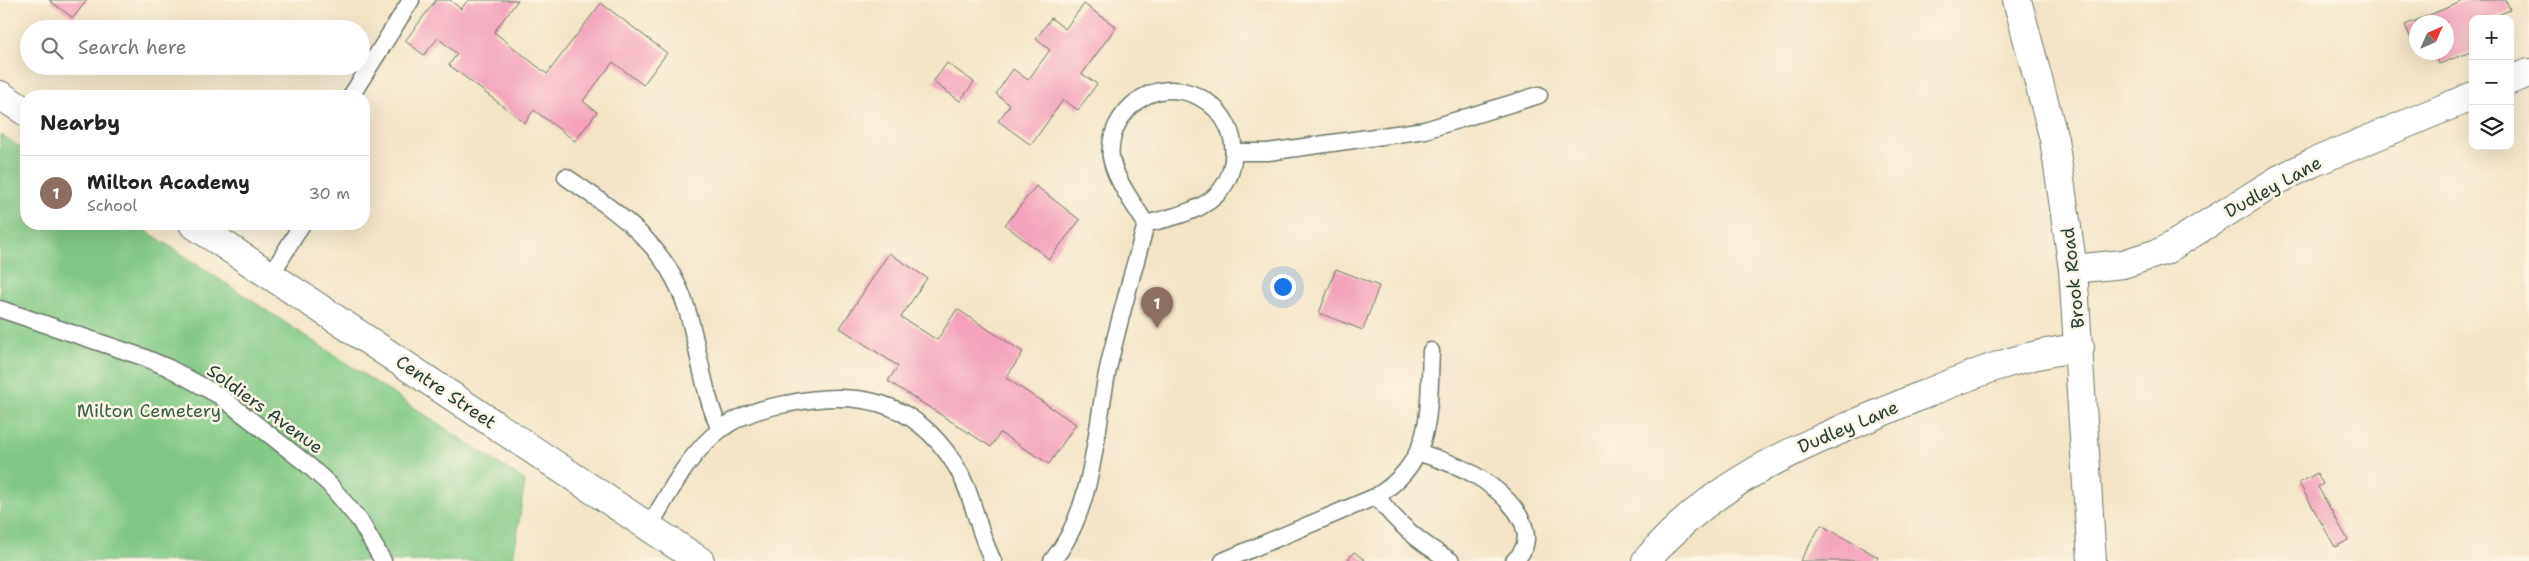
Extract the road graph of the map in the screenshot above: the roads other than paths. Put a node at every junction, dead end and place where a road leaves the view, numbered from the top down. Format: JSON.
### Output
{"nodes":[{"id":1,"x":411,"y":0,"type":"edge"},
{"id":2,"x":2017,"y":0,"type":"edge"},
{"id":3,"x":370,"y":66,"type":"edge"},
{"id":4,"x":2529,"y":72,"type":"edge"},
{"id":5,"x":364,"y":75,"type":"edge"},
{"id":6,"x":2514,"y":78,"type":"edge"},
{"id":7,"x":355,"y":90,"type":"edge"},
{"id":8,"x":0,"y":95,"type":"edge"},
{"id":9,"x":1540,"y":95,"type":"dead end"},
{"id":10,"x":2469,"y":98,"type":"edge"},
{"id":11,"x":20,"y":108,"type":"edge"},
{"id":12,"x":1234,"y":152,"type":"junction"},
{"id":13,"x":566,"y":176,"type":"dead end"},
{"id":14,"x":1146,"y":224,"type":"junction"},
{"id":15,"x":202,"y":230,"type":"edge"},
{"id":16,"x":298,"y":230,"type":"edge"},
{"id":17,"x":2073,"y":269,"type":"junction"},
{"id":18,"x":271,"y":275,"type":"junction"},
{"id":19,"x":0,"y":309,"type":"edge"},
{"id":20,"x":2080,"y":348,"type":"junction"},
{"id":21,"x":1431,"y":350,"type":"dead end"},
{"id":22,"x":720,"y":430,"type":"junction"},
{"id":23,"x":1418,"y":452,"type":"junction"},
{"id":24,"x":1377,"y":496,"type":"junction"},
{"id":25,"x":648,"y":527,"type":"junction"},
{"id":26,"x":383,"y":561,"type":"edge"},
{"id":27,"x":700,"y":561,"type":"edge"},
{"id":28,"x":993,"y":561,"type":"edge"},
{"id":29,"x":1052,"y":561,"type":"edge"},
{"id":30,"x":1223,"y":561,"type":"edge"},
{"id":31,"x":1451,"y":561,"type":"edge"},
{"id":32,"x":1514,"y":561,"type":"edge"},
{"id":33,"x":1646,"y":561,"type":"edge"},
{"id":34,"x":2092,"y":561,"type":"edge"}],
"edges":[{"from":1,"to":3,"type":"lane"},
{"from":2,"to":17,"type":"street","name":"Brook Road"},
{"from":4,"to":6,"type":"street"},
{"from":5,"to":7,"type":"lane"},
{"from":8,"to":11,"type":"street"},
{"from":9,"to":12,"type":"lane"},
{"from":10,"to":17,"type":"street","name":"Dudley Lane"},
{"from":12,"to":14,"type":"lane"},
{"from":12,"to":14,"type":"lane"},
{"from":13,"to":22,"type":"lane"},
{"from":14,"to":29,"type":"lane"},
{"from":15,"to":18,"type":"street","name":"Centre Street"},
{"from":16,"to":18,"type":"lane"},
{"from":17,"to":20,"type":"street","name":"Brook Road"},
{"from":18,"to":25,"type":"street","name":"Centre Street"},
{"from":19,"to":26,"type":"lane","name":"Soldiers Avenue"},
{"from":20,"to":33,"type":"street","name":"Dudley Lane"},
{"from":20,"to":34,"type":"street","name":"Brook Road"},
{"from":21,"to":23,"type":"lane"},
{"from":22,"to":25,"type":"lane"},
{"from":22,"to":28,"type":"lane"},
{"from":23,"to":24,"type":"lane"},
{"from":23,"to":32,"type":"lane"},
{"from":24,"to":30,"type":"lane"},
{"from":24,"to":31,"type":"lane"},
{"from":25,"to":27,"type":"street","name":"Centre Street"}]}
